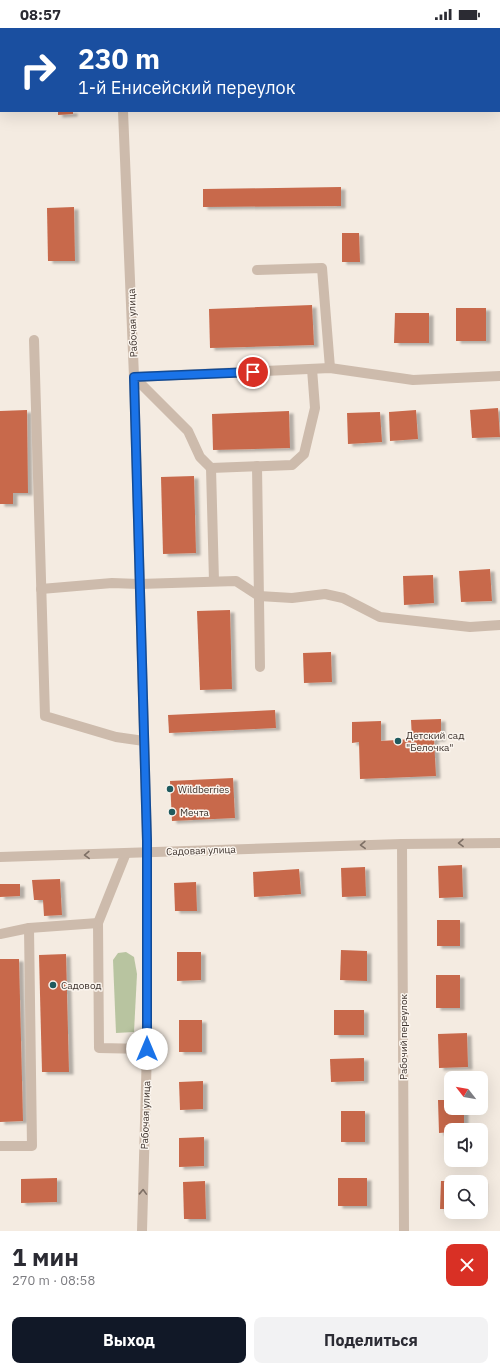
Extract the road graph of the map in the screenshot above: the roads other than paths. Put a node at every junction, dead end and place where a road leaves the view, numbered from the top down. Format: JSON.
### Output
{"nodes":[{"id":1,"x":124,"y":112,"type":"edge"},
{"id":2,"x":257,"y":270,"type":"dead end"},
{"id":3,"x":34,"y":340,"type":"dead end"},
{"id":4,"x":330,"y":368,"type":"junction"},
{"id":5,"x":312,"y":369,"type":"junction"},
{"id":6,"x":500,"y":376,"type":"edge"},
{"id":7,"x":134,"y":377,"type":"junction"},
{"id":8,"x":257,"y":466,"type":"junction"},
{"id":9,"x":211,"y":468,"type":"junction"},
{"id":10,"x":214,"y":581,"type":"junction"},
{"id":11,"x":139,"y":584,"type":"junction"},
{"id":12,"x":41,"y":589,"type":"junction"},
{"id":13,"x":259,"y":596,"type":"junction"},
{"id":14,"x":500,"y":625,"type":"edge"},
{"id":15,"x":260,"y":667,"type":"dead end"},
{"id":16,"x":144,"y":742,"type":"junction"},
{"id":17,"x":500,"y":842,"type":"edge"},
{"id":18,"x":402,"y":844,"type":"junction"},
{"id":19,"x":147,"y":852,"type":"junction"},
{"id":20,"x":126,"y":853,"type":"junction"},
{"id":21,"x":0,"y":857,"type":"edge"},
{"id":22,"x":98,"y":923,"type":"junction"},
{"id":23,"x":29,"y":928,"type":"junction"},
{"id":24,"x":0,"y":934,"type":"edge"},
{"id":25,"x":147,"y":1049,"type":"junction"},
{"id":26,"x":0,"y":1146,"type":"edge"},
{"id":27,"x":142,"y":1231,"type":"edge"},
{"id":28,"x":404,"y":1231,"type":"edge"}],
"edges":[{"from":1,"to":7,"type":"street","name":"Рабочая улица"},
{"from":2,"to":4,"type":"street"},
{"from":3,"to":12,"type":"street"},
{"from":4,"to":5,"type":"street"},
{"from":4,"to":6,"type":"street"},
{"from":5,"to":7,"type":"street"},
{"from":5,"to":8,"type":"street"},
{"from":7,"to":9,"type":"street"},
{"from":7,"to":11,"type":"street","name":"Рабочая улица"},
{"from":8,"to":9,"type":"street"},
{"from":8,"to":13,"type":"street"},
{"from":9,"to":10,"type":"street"},
{"from":10,"to":11,"type":"street"},
{"from":10,"to":13,"type":"street"},
{"from":11,"to":12,"type":"street"},
{"from":11,"to":16,"type":"street","name":"Рабочая улица"},
{"from":12,"to":16,"type":"street"},
{"from":13,"to":14,"type":"street"},
{"from":13,"to":15,"type":"street"},
{"from":16,"to":19,"type":"street","name":"Рабочая улица"},
{"from":17,"to":18,"type":"street","name":"Садовая улица","one_way":true},
{"from":18,"to":19,"type":"street","name":"Садовая улица","one_way":true},
{"from":18,"to":28,"type":"street","name":"Рабочий переулок"},
{"from":19,"to":20,"type":"street","name":"Садовая улица"},
{"from":19,"to":25,"type":"street","name":"Рабочая улица"},
{"from":20,"to":21,"type":"street","name":"Садовая улица","one_way":true},
{"from":20,"to":22,"type":"street"},
{"from":22,"to":23,"type":"street"},
{"from":22,"to":25,"type":"street"},
{"from":23,"to":24,"type":"street"},
{"from":23,"to":26,"type":"street"},
{"from":27,"to":25,"type":"street","name":"Рабочая улица","one_way":true}]}
